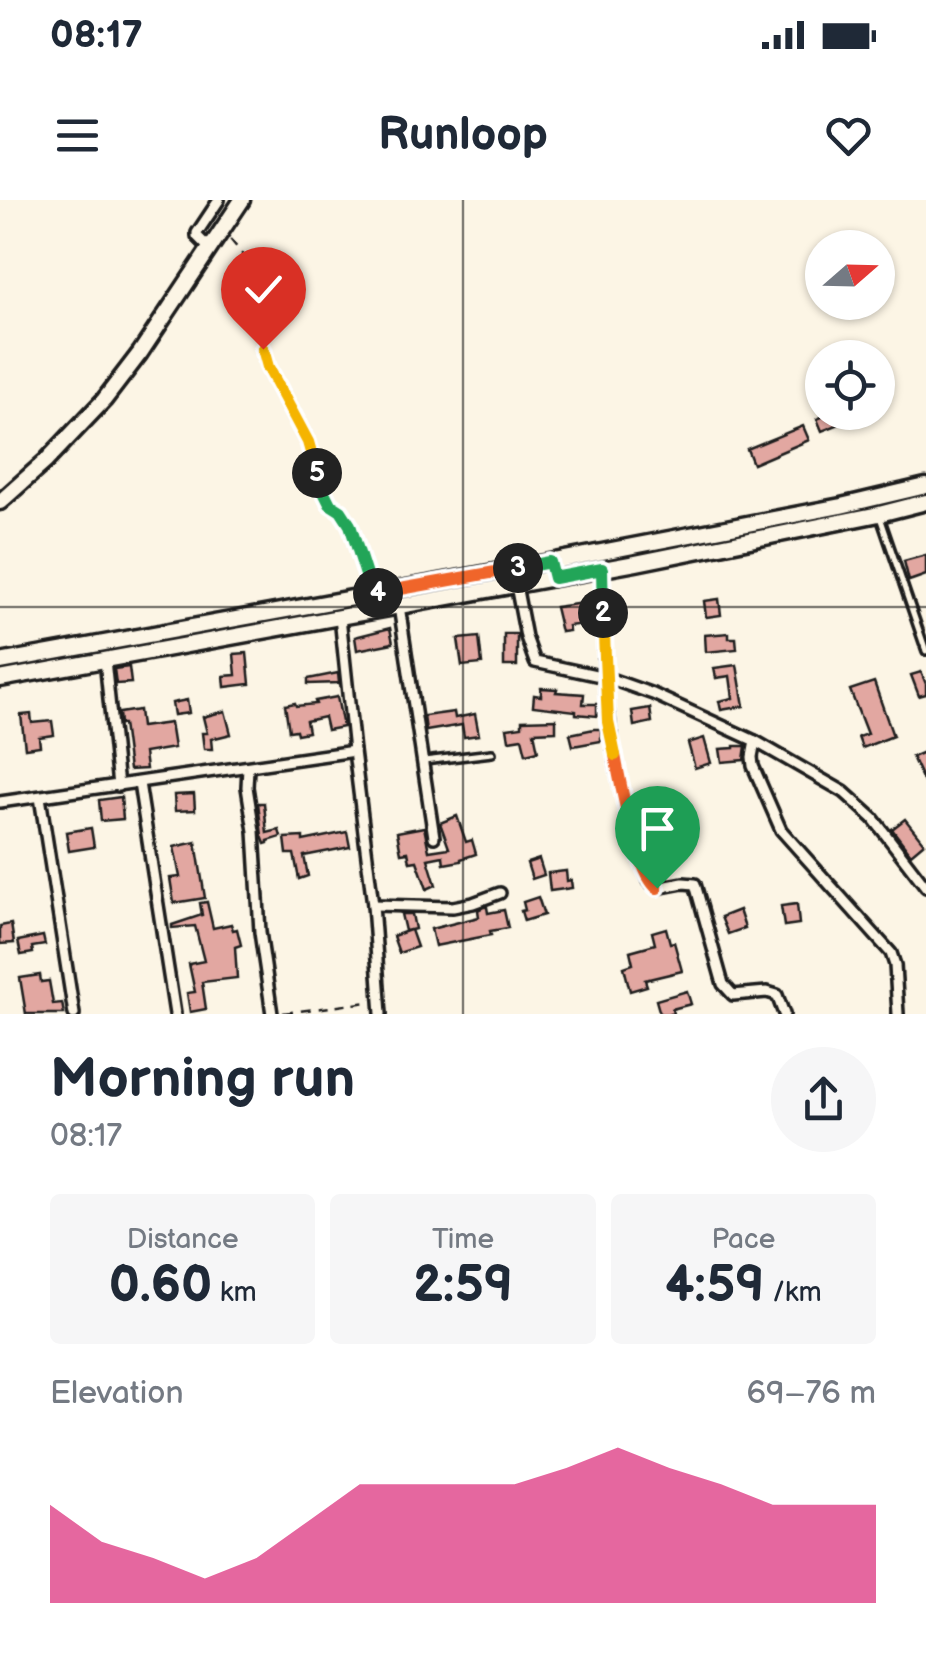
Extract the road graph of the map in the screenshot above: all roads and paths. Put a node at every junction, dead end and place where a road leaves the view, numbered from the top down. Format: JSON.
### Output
{"nodes":[{"id":1,"x":220,"y":200,"type":"edge"},
{"id":2,"x":242,"y":200,"type":"edge"},
{"id":3,"x":220,"y":234,"type":"junction"},
{"id":4,"x":210,"y":248,"type":"junction"},
{"id":5,"x":926,"y":486,"type":"edge"},
{"id":6,"x":0,"y":502,"type":"edge"},
{"id":7,"x":926,"y":502,"type":"edge"},
{"id":8,"x":879,"y":514,"type":"junction"},
{"id":9,"x":550,"y":562,"type":"junction"},
{"id":10,"x":602,"y":569,"type":"junction"},
{"id":11,"x":554,"y":578,"type":"junction"},
{"id":12,"x":516,"y":585,"type":"junction"},
{"id":13,"x":372,"y":594,"type":"junction"},
{"id":14,"x":400,"y":606,"type":"junction"},
{"id":15,"x":340,"y":617,"type":"junction"},
{"id":16,"x":926,"y":651,"type":"edge"},
{"id":17,"x":105,"y":660,"type":"junction"},
{"id":18,"x":0,"y":662,"type":"edge"},
{"id":19,"x":605,"y":677,"type":"junction"},
{"id":20,"x":0,"y":679,"type":"edge"},
{"id":21,"x":755,"y":741,"type":"junction"},
{"id":22,"x":354,"y":751,"type":"junction"},
{"id":23,"x":492,"y":753,"type":"dead end"},
{"id":24,"x":421,"y":762,"type":"junction"},
{"id":25,"x":248,"y":768,"type":"junction"},
{"id":26,"x":139,"y":783,"type":"junction"},
{"id":27,"x":118,"y":786,"type":"junction"},
{"id":28,"x":40,"y":797,"type":"junction"},
{"id":29,"x":0,"y":802,"type":"edge"},
{"id":30,"x":434,"y":836,"type":"dead end"},
{"id":31,"x":926,"y":887,"type":"edge"},
{"id":32,"x":500,"y":893,"type":"dead end"},
{"id":33,"x":373,"y":905,"type":"junction"},
{"id":34,"x":380,"y":1001,"type":"junction"},
{"id":35,"x":74,"y":1014,"type":"edge"},
{"id":36,"x":175,"y":1014,"type":"edge"},
{"id":37,"x":274,"y":1014,"type":"edge"},
{"id":38,"x":381,"y":1014,"type":"edge"},
{"id":39,"x":784,"y":1014,"type":"edge"},
{"id":40,"x":898,"y":1014,"type":"edge"}],
"edges":[{"from":1,"to":4,"type":"street"},
{"from":2,"to":3,"type":"street"},
{"from":3,"to":4,"type":"street"},
{"from":3,"to":13,"type":"path"},
{"from":4,"to":6,"type":"street"},
{"from":5,"to":9,"type":"street"},
{"from":7,"to":8,"type":"street"},
{"from":8,"to":10,"type":"street"},
{"from":8,"to":16,"type":"lane"},
{"from":9,"to":11,"type":"street"},
{"from":9,"to":13,"type":"street"},
{"from":10,"to":11,"type":"street"},
{"from":10,"to":19,"type":"street"},
{"from":11,"to":12,"type":"street"},
{"from":12,"to":14,"type":"street"},
{"from":12,"to":19,"type":"street"},
{"from":13,"to":18,"type":"street"},
{"from":14,"to":15,"type":"street"},
{"from":14,"to":24,"type":"street"},
{"from":15,"to":17,"type":"street"},
{"from":15,"to":22,"type":"street"},
{"from":17,"to":20,"type":"street"},
{"from":17,"to":27,"type":"street"},
{"from":19,"to":21,"type":"street"},
{"from":19,"to":39,"type":"street"},
{"from":21,"to":31,"type":"street"},
{"from":21,"to":40,"type":"street"},
{"from":22,"to":25,"type":"street"},
{"from":22,"to":33,"type":"street"},
{"from":23,"to":24,"type":"lane"},
{"from":24,"to":30,"type":"street"},
{"from":25,"to":26,"type":"street"},
{"from":25,"to":37,"type":"street"},
{"from":26,"to":27,"type":"street"},
{"from":26,"to":36,"type":"street"},
{"from":27,"to":28,"type":"street"},
{"from":28,"to":29,"type":"street"},
{"from":28,"to":35,"type":"street"},
{"from":32,"to":33,"type":"street"},
{"from":33,"to":34,"type":"street"},
{"from":34,"to":37,"type":"path"},
{"from":34,"to":38,"type":"street"}]}
